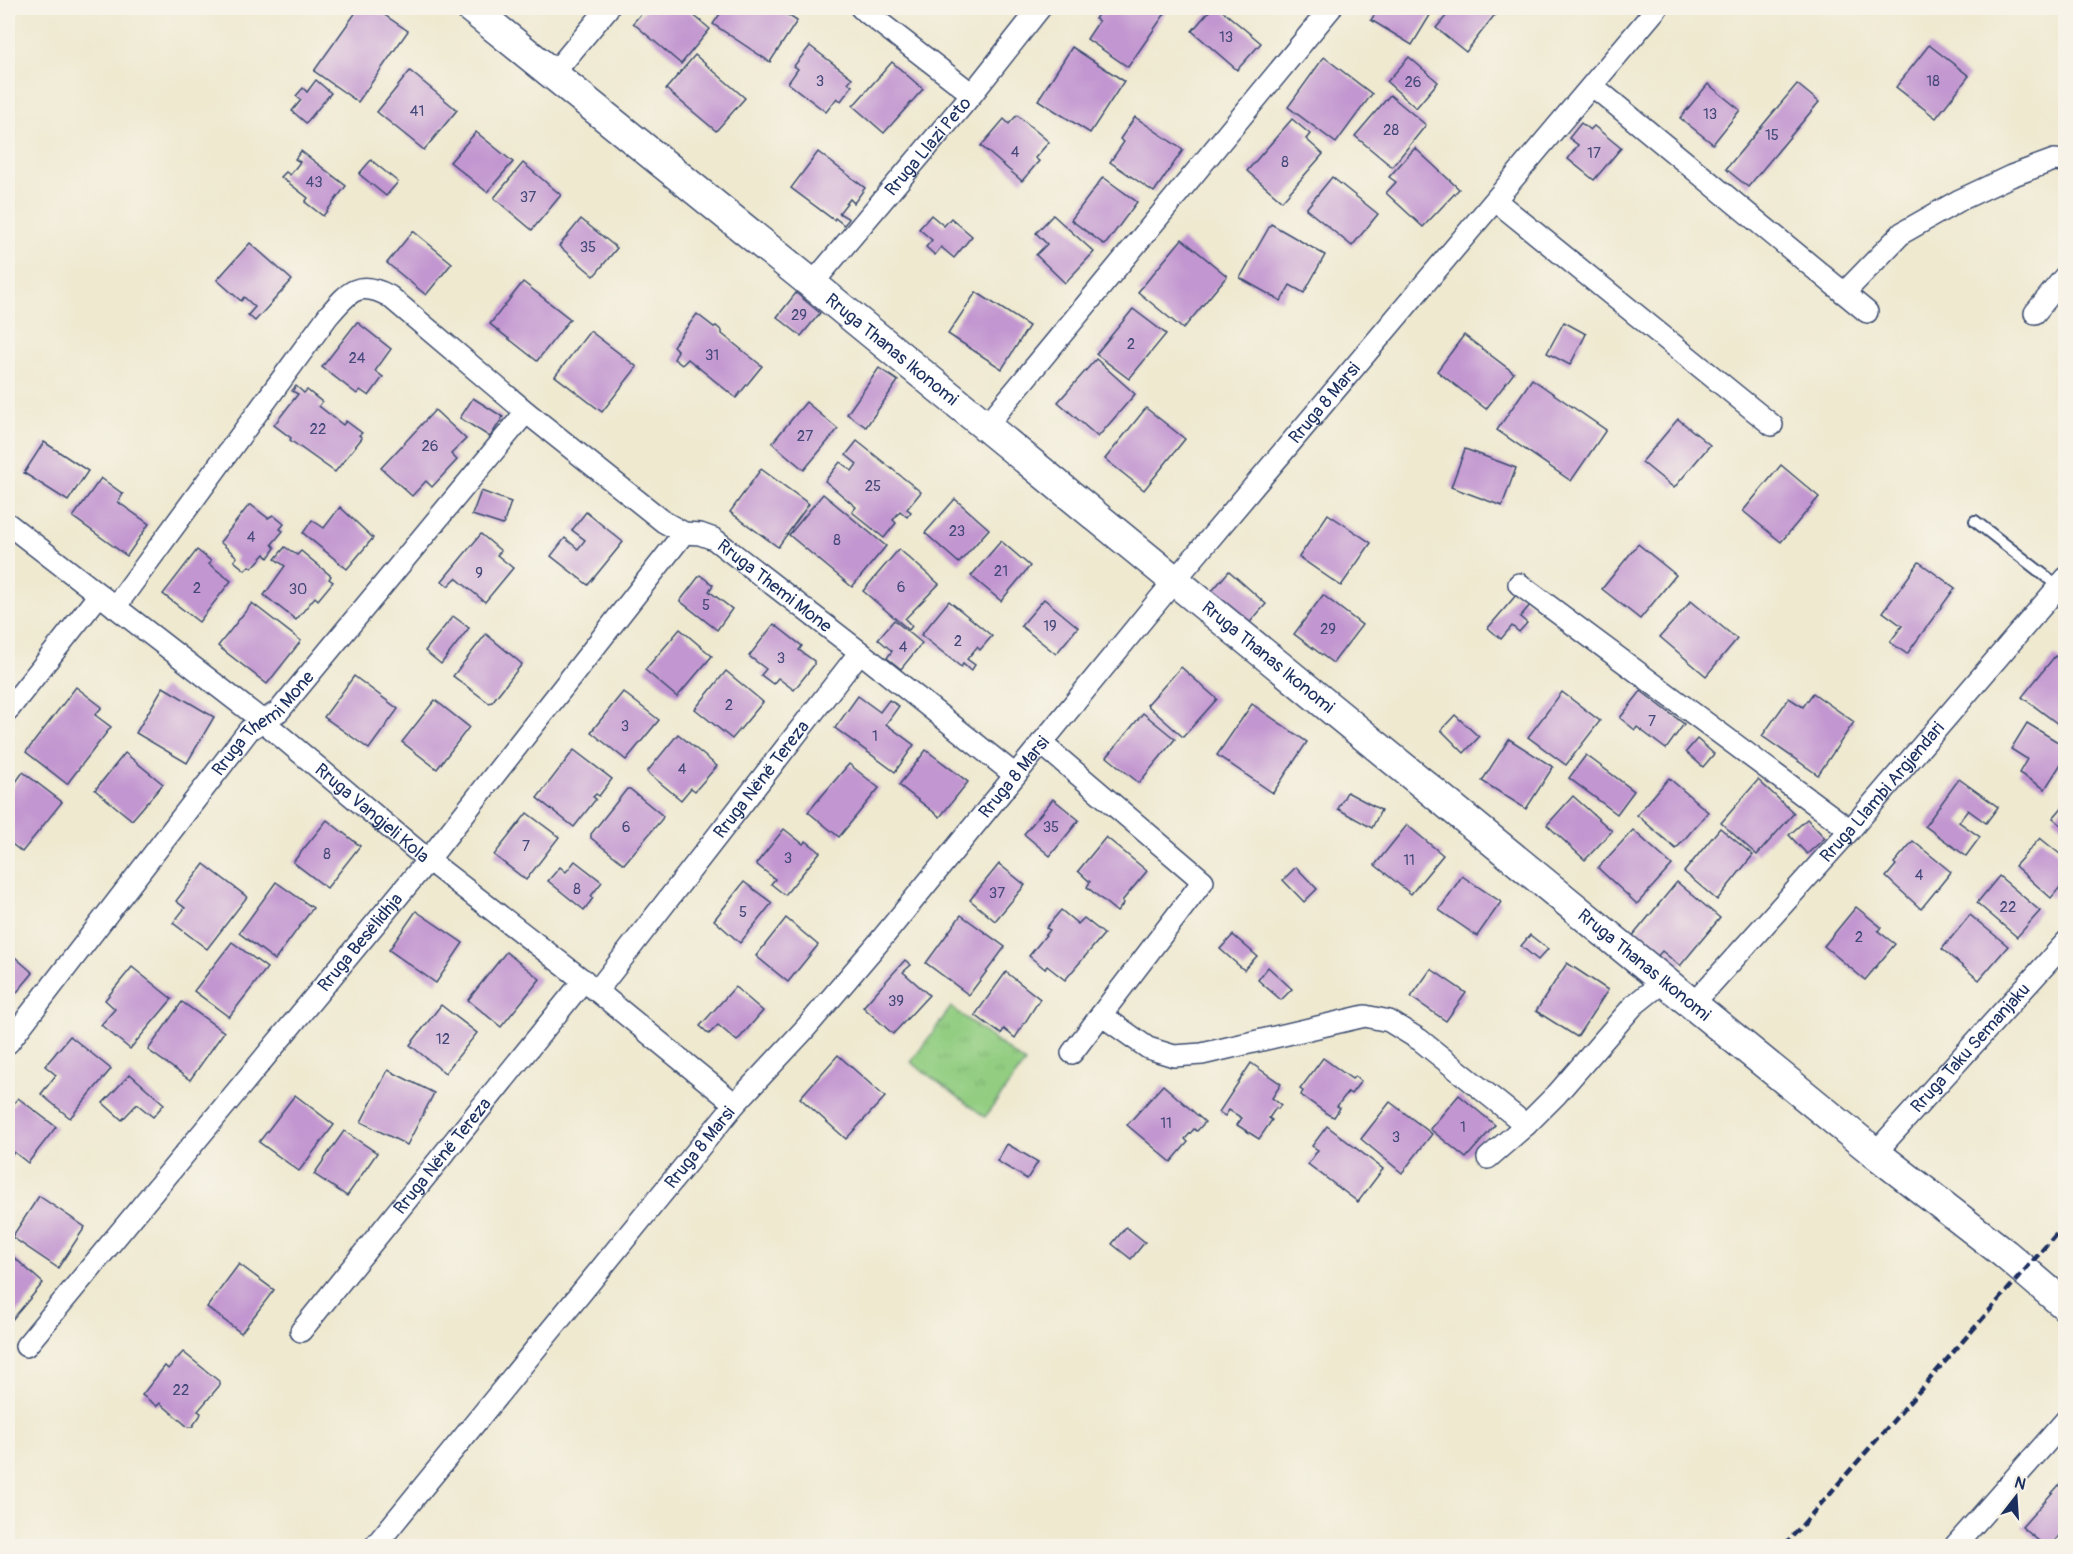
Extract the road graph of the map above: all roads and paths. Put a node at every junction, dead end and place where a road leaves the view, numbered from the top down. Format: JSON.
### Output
{"nodes":[{"id":1,"x":471,"y":8,"type":"edge"},
{"id":2,"x":608,"y":8,"type":"edge"},
{"id":3,"x":861,"y":8,"type":"edge"},
{"id":4,"x":1040,"y":8,"type":"edge"},
{"id":5,"x":1331,"y":8,"type":"edge"},
{"id":6,"x":1657,"y":8,"type":"edge"},
{"id":7,"x":552,"y":74,"type":"junction"},
{"id":8,"x":1593,"y":86,"type":"junction"},
{"id":9,"x":972,"y":94,"type":"junction"},
{"id":10,"x":2066,"y":161,"type":"edge"},
{"id":11,"x":1496,"y":201,"type":"junction"},
{"id":12,"x":2066,"y":275,"type":"edge"},
{"id":13,"x":812,"y":284,"type":"junction"},
{"id":14,"x":1844,"y":293,"type":"junction"},
{"id":15,"x":1867,"y":312,"type":"dead end"},
{"id":16,"x":2035,"y":313,"type":"dead end"},
{"id":17,"x":526,"y":412,"type":"junction"},
{"id":18,"x":1772,"y":425,"type":"dead end"},
{"id":19,"x":986,"y":426,"type":"junction"},
{"id":20,"x":1975,"y":521,"type":"dead end"},
{"id":21,"x":8,"y":524,"type":"edge"},
{"id":22,"x":684,"y":533,"type":"junction"},
{"id":23,"x":1175,"y":580,"type":"junction"},
{"id":24,"x":1519,"y":584,"type":"dead end"},
{"id":25,"x":2063,"y":585,"type":"edge"},
{"id":26,"x":107,"y":601,"type":"junction"},
{"id":27,"x":860,"y":652,"type":"junction"},
{"id":28,"x":8,"y":710,"type":"edge"},
{"id":29,"x":264,"y":722,"type":"junction"},
{"id":30,"x":1041,"y":743,"type":"junction"},
{"id":31,"x":1015,"y":775,"type":"junction"},
{"id":32,"x":1850,"y":830,"type":"junction"},
{"id":33,"x":428,"y":860,"type":"junction"},
{"id":34,"x":2066,"y":942,"type":"edge"},
{"id":35,"x":1664,"y":981,"type":"junction"},
{"id":36,"x":590,"y":986,"type":"junction"},
{"id":37,"x":1693,"y":1004,"type":"junction"},
{"id":38,"x":1101,"y":1015,"type":"junction"},
{"id":39,"x":8,"y":1043,"type":"edge"},
{"id":40,"x":1072,"y":1053,"type":"dead end"},
{"id":41,"x":735,"y":1104,"type":"junction"},
{"id":42,"x":1526,"y":1125,"type":"junction"},
{"id":43,"x":1875,"y":1153,"type":"junction"},
{"id":44,"x":1488,"y":1158,"type":"dead end"},
{"id":45,"x":2066,"y":1306,"type":"edge"},
{"id":46,"x":301,"y":1331,"type":"dead end"},
{"id":47,"x":26,"y":1346,"type":"dead end"},
{"id":48,"x":2066,"y":1420,"type":"edge"},
{"id":49,"x":375,"y":1546,"type":"edge"},
{"id":50,"x":1955,"y":1546,"type":"edge"}],
"edges":[{"from":1,"to":7,"type":"street","name":"Rruga Thanas Ikonomi"},
{"from":2,"to":7,"type":"street"},
{"from":3,"to":9,"type":"street"},
{"from":4,"to":9,"type":"street","name":"Rruga Llazi Peto"},
{"from":5,"to":19,"type":"street"},
{"from":6,"to":8,"type":"street","name":"Rruga 8 Marsi"},
{"from":7,"to":13,"type":"street","name":"Rruga Thanas Ikonomi"},
{"from":8,"to":11,"type":"street","name":"Rruga 8 Marsi"},
{"from":8,"to":14,"type":"street"},
{"from":9,"to":13,"type":"street","name":"Rruga Llazi Peto"},
{"from":10,"to":14,"type":"street"},
{"from":11,"to":18,"type":"street"},
{"from":11,"to":23,"type":"street","name":"Rruga 8 Marsi"},
{"from":12,"to":16,"type":"street"},
{"from":13,"to":19,"type":"street","name":"Rruga Thanas Ikonomi"},
{"from":14,"to":15,"type":"street"},
{"from":17,"to":22,"type":"street","name":"Rruga Themi Mone"},
{"from":17,"to":26,"type":"street","name":"Rruga Themi Mone"},
{"from":17,"to":29,"type":"street","name":"Rruga Themi Mone"},
{"from":19,"to":23,"type":"street","name":"Rruga Thanas Ikonomi"},
{"from":20,"to":25,"type":"lane"},
{"from":21,"to":26,"type":"street","name":"Rruga Vangjeli Kola"},
{"from":22,"to":27,"type":"street","name":"Rruga Themi Mone"},
{"from":22,"to":33,"type":"street","name":"Rruga Besëlidhja"},
{"from":23,"to":30,"type":"street","name":"Rruga 8 Marsi"},
{"from":23,"to":35,"type":"street","name":"Rruga Thanas Ikonomi"},
{"from":24,"to":32,"type":"street"},
{"from":25,"to":32,"type":"street","name":"Rruga Llambi Argjendari"},
{"from":26,"to":28,"type":"street","name":"Rruga Themi Mone"},
{"from":26,"to":29,"type":"street","name":"Rruga Vangjeli Kola"},
{"from":27,"to":31,"type":"street","name":"Rruga Themi Mone"},
{"from":27,"to":36,"type":"street","name":"Rruga Nënë Tereza"},
{"from":29,"to":33,"type":"street","name":"Rruga Vangjeli Kola"},
{"from":29,"to":39,"type":"street","name":"Rruga Themi Mone"},
{"from":30,"to":31,"type":"street","name":"Rruga 8 Marsi"},
{"from":30,"to":38,"type":"street"},
{"from":31,"to":41,"type":"street","name":"Rruga 8 Marsi"},
{"from":32,"to":37,"type":"street","name":"Rruga Llambi Argjendari"},
{"from":33,"to":36,"type":"street","name":"Rruga Vangjeli Kola"},
{"from":33,"to":47,"type":"street","name":"Rruga Besëlidhja"},
{"from":34,"to":43,"type":"street","name":"Rruga Taku Semanjaku"},
{"from":35,"to":37,"type":"street","name":"Rruga Thanas Ikonomi"},
{"from":35,"to":42,"type":"street"},
{"from":36,"to":41,"type":"street","name":"Rruga Vangjeli Kola"},
{"from":36,"to":46,"type":"street","name":"Rruga Nënë Tereza"},
{"from":37,"to":43,"type":"street","name":"Rruga Thanas Ikonomi"},
{"from":38,"to":40,"type":"street"},
{"from":38,"to":42,"type":"street"},
{"from":41,"to":49,"type":"street","name":"Rruga 8 Marsi"},
{"from":42,"to":44,"type":"street"},
{"from":43,"to":45,"type":"street","name":"Rruga Thanas Ikonomi"},
{"from":48,"to":50,"type":"street"}]}
